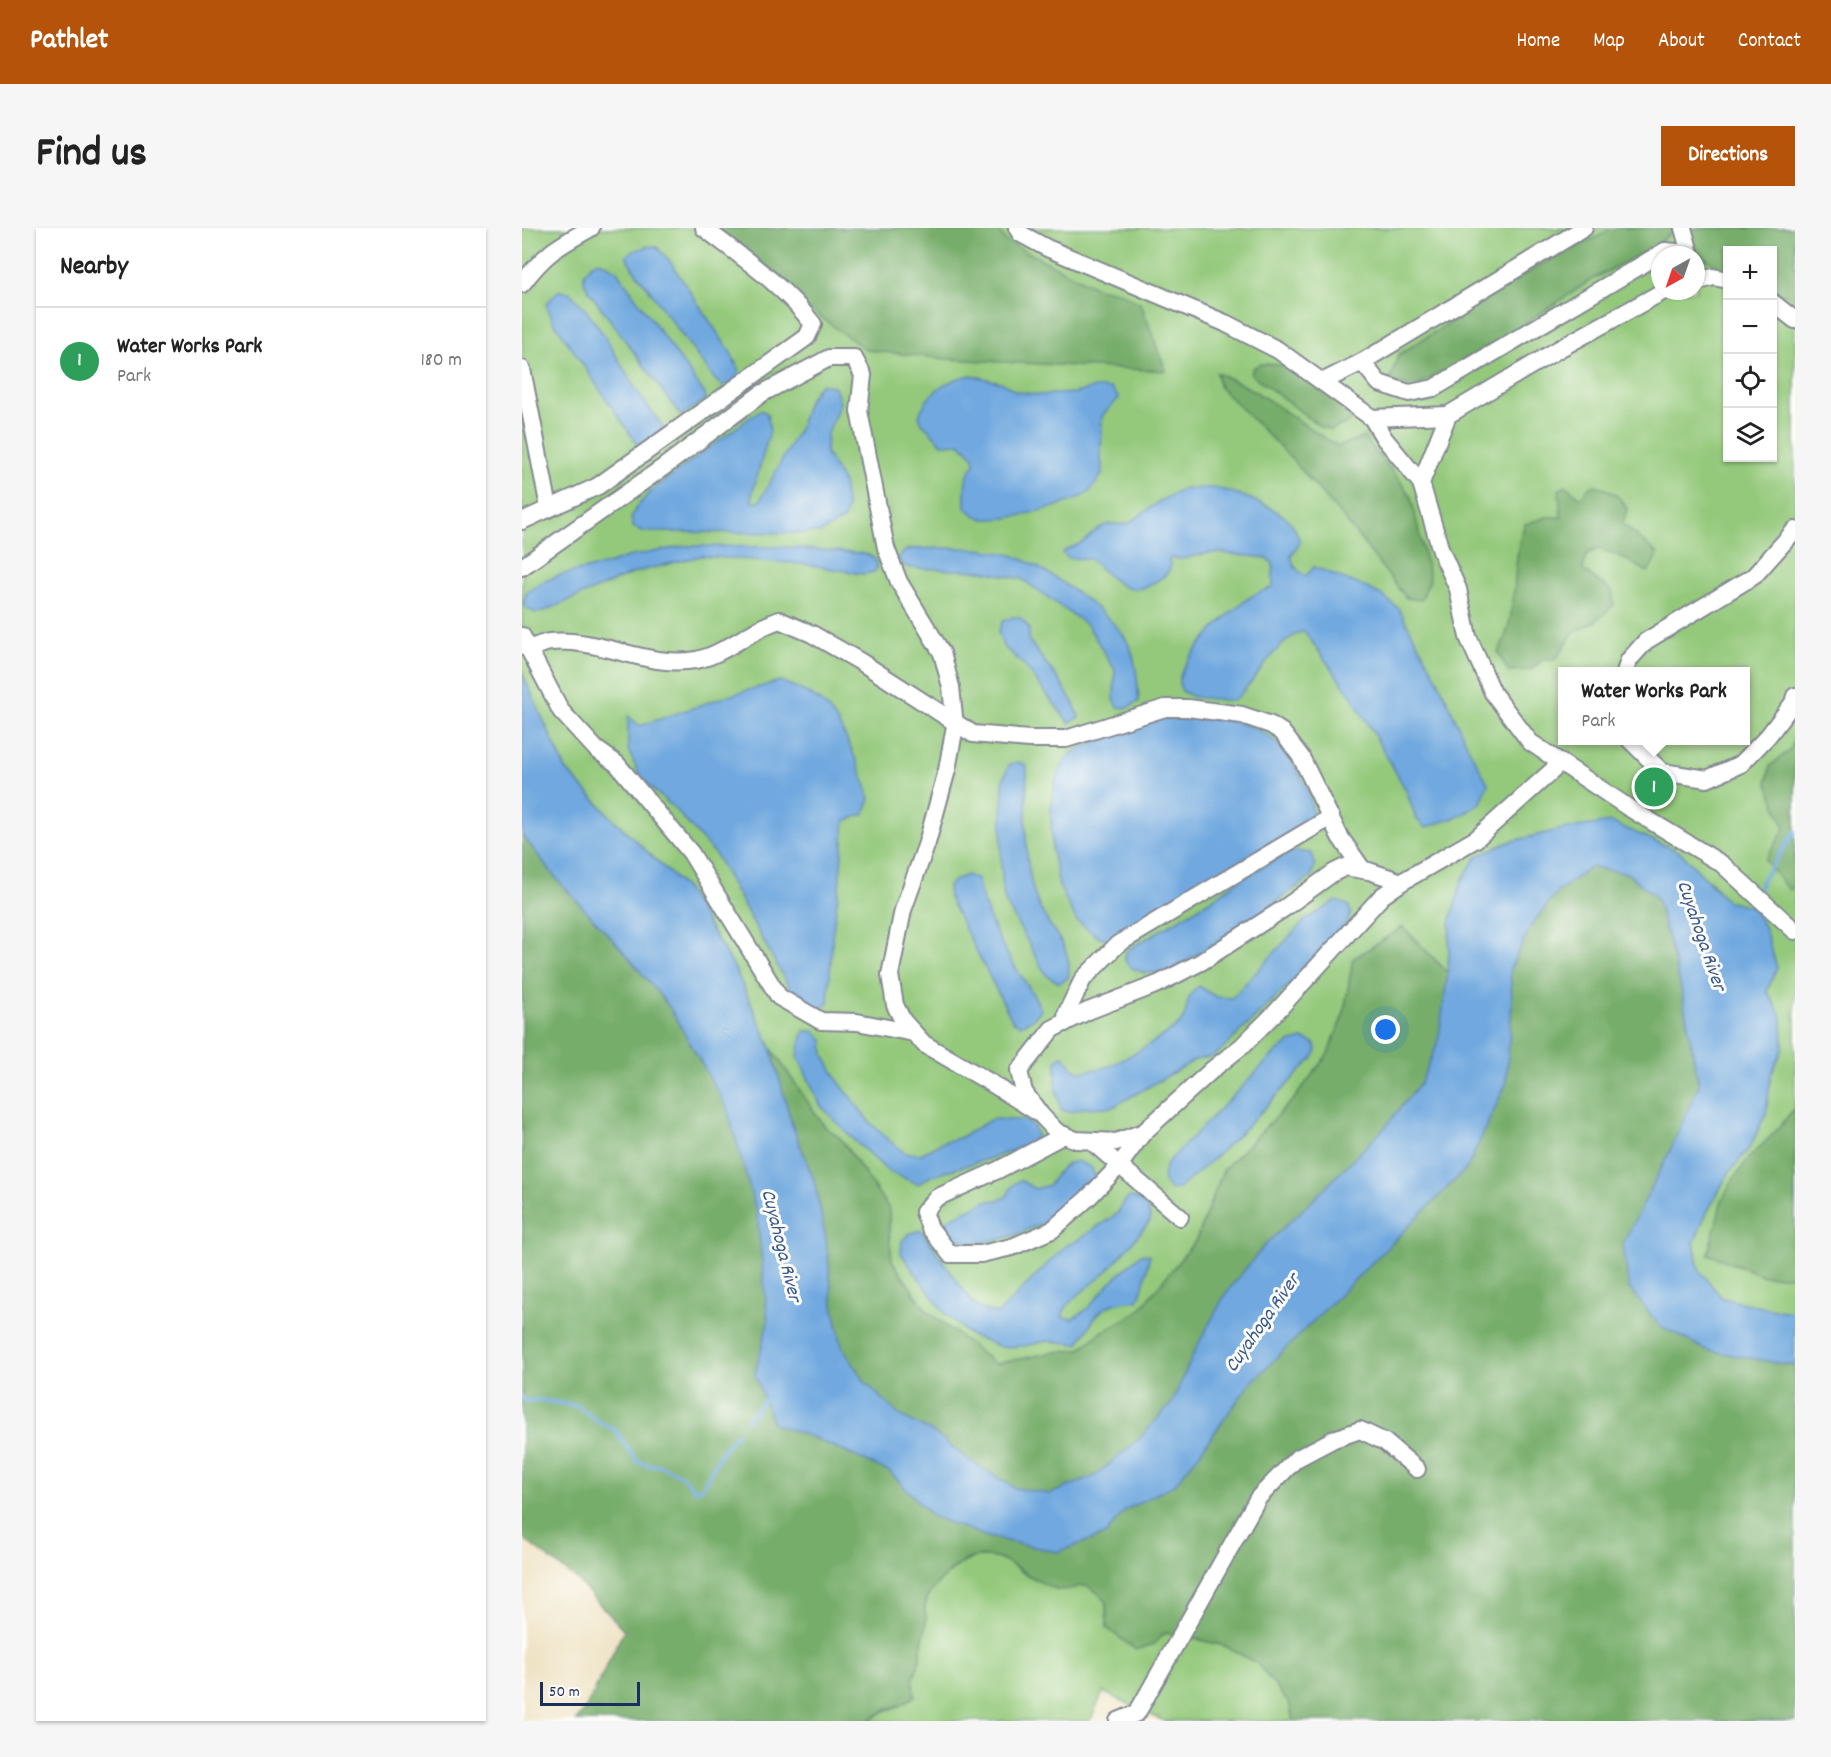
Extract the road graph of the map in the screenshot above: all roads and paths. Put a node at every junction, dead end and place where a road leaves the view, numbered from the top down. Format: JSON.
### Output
{"nodes":[{"id":1,"x":591,"y":228,"type":"edge"},
{"id":2,"x":704,"y":228,"type":"edge"},
{"id":3,"x":1017,"y":228,"type":"edge"},
{"id":4,"x":1584,"y":228,"type":"edge"},
{"id":5,"x":1683,"y":228,"type":"edge"},
{"id":6,"x":1688,"y":246,"type":"edge"},
{"id":7,"x":1651,"y":260,"type":"edge"},
{"id":8,"x":1705,"y":279,"type":"edge"},
{"id":9,"x":1723,"y":279,"type":"edge"},
{"id":10,"x":522,"y":284,"type":"edge"},
{"id":11,"x":1651,"y":298,"type":"edge"},
{"id":12,"x":1777,"y":305,"type":"edge"},
{"id":13,"x":1795,"y":320,"type":"edge"},
{"id":14,"x":1362,"y":362,"type":"junction"},
{"id":15,"x":522,"y":369,"type":"edge"},
{"id":16,"x":1322,"y":382,"type":"junction"},
{"id":17,"x":1448,"y":415,"type":"junction"},
{"id":18,"x":1372,"y":418,"type":"junction"},
{"id":19,"x":1421,"y":483,"type":"junction"},
{"id":20,"x":549,"y":508,"type":"junction"},
{"id":21,"x":522,"y":521,"type":"edge"},
{"id":22,"x":1795,"y":530,"type":"edge"},
{"id":23,"x":522,"y":567,"type":"edge"},
{"id":24,"x":525,"y":642,"type":"edge"},
{"id":25,"x":1627,"y":667,"type":"edge"},
{"id":26,"x":1795,"y":696,"type":"edge"},
{"id":27,"x":955,"y":722,"type":"junction"},
{"id":28,"x":1634,"y":745,"type":"edge"},
{"id":29,"x":1552,"y":770,"type":"dead end"},
{"id":30,"x":1330,"y":817,"type":"junction"},
{"id":31,"x":1363,"y":870,"type":"junction"},
{"id":32,"x":1402,"y":882,"type":"junction"},
{"id":33,"x":1795,"y":931,"type":"edge"},
{"id":34,"x":1065,"y":1023,"type":"junction"},
{"id":35,"x":914,"y":1033,"type":"junction"},
{"id":36,"x":1040,"y":1114,"type":"junction"},
{"id":37,"x":1144,"y":1132,"type":"junction"},
{"id":38,"x":1064,"y":1135,"type":"junction"},
{"id":39,"x":1091,"y":1142,"type":"junction"},
{"id":40,"x":1119,"y":1165,"type":"junction"},
{"id":41,"x":1180,"y":1217,"type":"dead end"},
{"id":42,"x":1417,"y":1469,"type":"dead end"},
{"id":43,"x":1142,"y":1718,"type":"edge"},
{"id":44,"x":1118,"y":1721,"type":"edge"}],
"edges":[{"from":1,"to":10,"type":"lane"},
{"from":2,"to":20,"type":"lane"},
{"from":3,"to":16,"type":"lane"},
{"from":4,"to":14,"type":"lane"},
{"from":5,"to":6,"type":"lane"},
{"from":7,"to":14,"type":"lane"},
{"from":8,"to":9,"type":"lane"},
{"from":11,"to":17,"type":"lane"},
{"from":12,"to":13,"type":"lane"},
{"from":14,"to":16,"type":"lane"},
{"from":15,"to":20,"type":"lane"},
{"from":16,"to":18,"type":"lane"},
{"from":17,"to":18,"type":"lane"},
{"from":17,"to":19,"type":"lane"},
{"from":18,"to":19,"type":"lane"},
{"from":19,"to":33,"type":"lane"},
{"from":20,"to":21,"type":"lane"},
{"from":22,"to":25,"type":"lane"},
{"from":23,"to":27,"type":"lane"},
{"from":24,"to":27,"type":"lane"},
{"from":24,"to":35,"type":"lane"},
{"from":26,"to":28,"type":"lane"},
{"from":27,"to":30,"type":"lane"},
{"from":27,"to":35,"type":"lane"},
{"from":29,"to":32,"type":"lane"},
{"from":30,"to":31,"type":"lane"},
{"from":30,"to":34,"type":"lane"},
{"from":31,"to":32,"type":"lane"},
{"from":31,"to":34,"type":"lane"},
{"from":32,"to":37,"type":"lane"},
{"from":34,"to":36,"type":"lane"},
{"from":35,"to":36,"type":"lane"},
{"from":36,"to":38,"type":"lane"},
{"from":37,"to":39,"type":"lane"},
{"from":37,"to":40,"type":"lane"},
{"from":38,"to":39,"type":"lane"},
{"from":38,"to":40,"type":"lane"},
{"from":39,"to":40,"type":"lane"},
{"from":40,"to":41,"type":"lane"},
{"from":42,"to":43,"type":"lane"},
{"from":43,"to":44,"type":"lane"}]}
